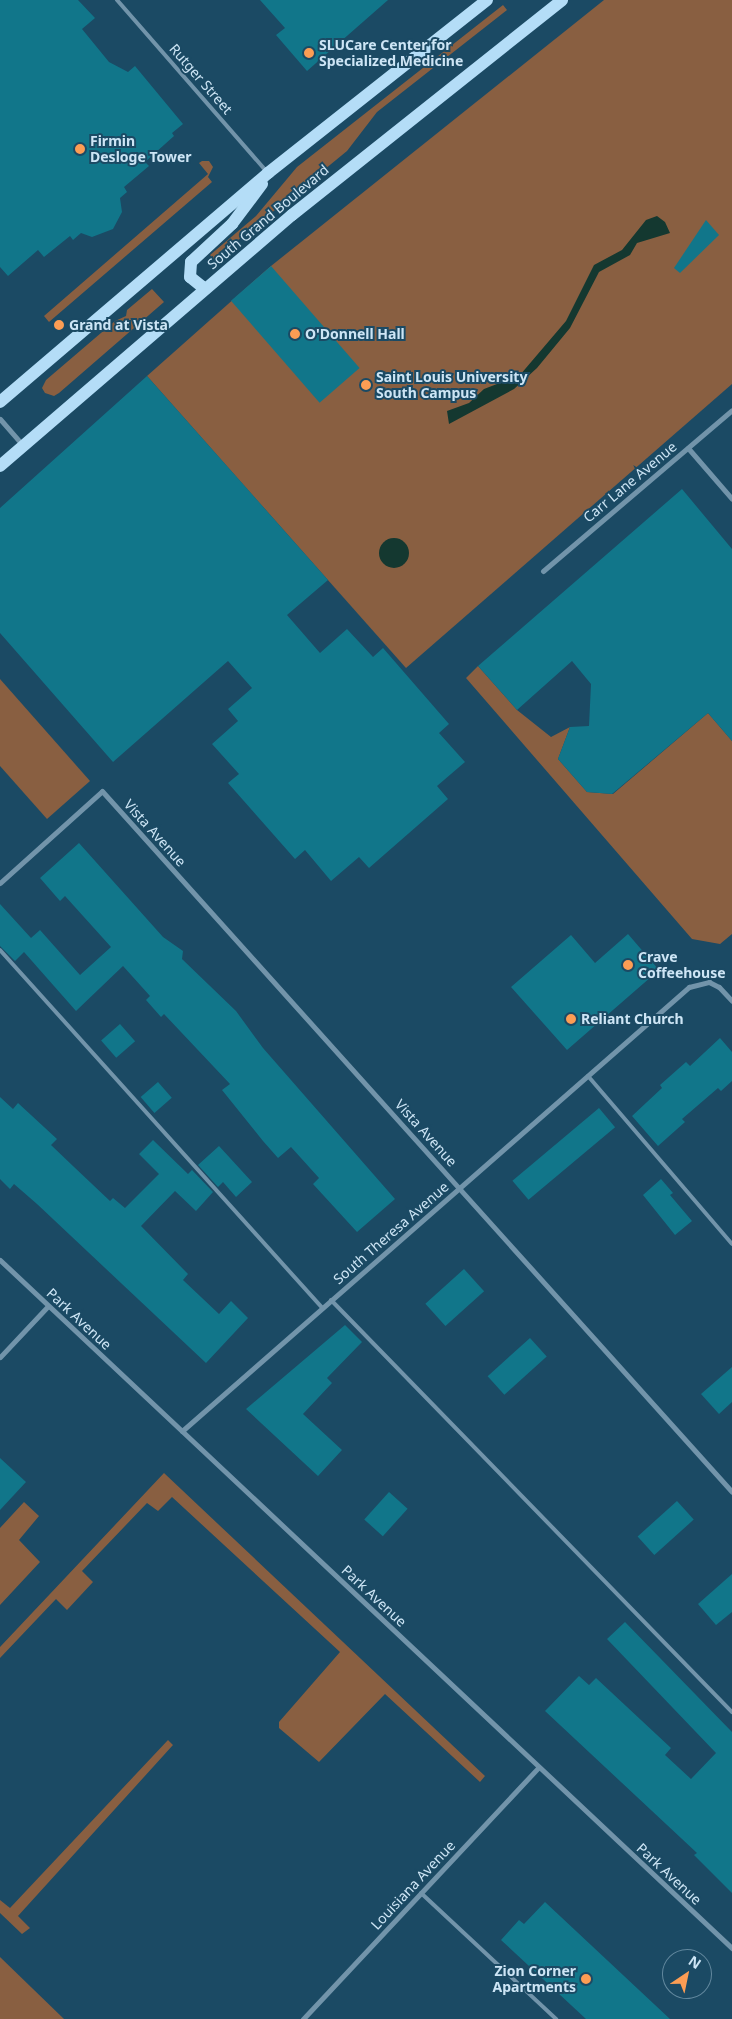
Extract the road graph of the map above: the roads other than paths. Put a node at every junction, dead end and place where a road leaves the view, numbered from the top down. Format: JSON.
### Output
{"nodes":[{"id":1,"x":117,"y":0,"type":"edge"},
{"id":2,"x":487,"y":0,"type":"edge"},
{"id":3,"x":550,"y":0,"type":"edge"},
{"id":4,"x":562,"y":0,"type":"edge"},
{"id":5,"x":541,"y":17,"type":"junction"},
{"id":6,"x":268,"y":173,"type":"junction"},
{"id":7,"x":205,"y":289,"type":"junction"},
{"id":8,"x":0,"y":402,"type":"edge"},
{"id":9,"x":732,"y":410,"type":"edge"},
{"id":10,"x":0,"y":419,"type":"edge"},
{"id":11,"x":23,"y":446,"type":"junction"},
{"id":12,"x":688,"y":448,"type":"junction"},
{"id":13,"x":0,"y":466,"type":"edge"},
{"id":14,"x":732,"y":499,"type":"edge"},
{"id":15,"x":543,"y":571,"type":"dead end"},
{"id":16,"x":0,"y":883,"type":"edge"},
{"id":17,"x":0,"y":950,"type":"edge"},
{"id":18,"x":732,"y":1001,"type":"edge"},
{"id":19,"x":588,"y":1076,"type":"junction"},
{"id":20,"x":460,"y":1187,"type":"junction"},
{"id":21,"x":732,"y":1244,"type":"edge"},
{"id":22,"x":0,"y":1260,"type":"edge"},
{"id":23,"x":331,"y":1300,"type":"junction"},
{"id":24,"x":48,"y":1306,"type":"junction"},
{"id":25,"x":322,"y":1308,"type":"junction"},
{"id":26,"x":0,"y":1357,"type":"edge"},
{"id":27,"x":182,"y":1431,"type":"junction"},
{"id":28,"x":732,"y":1492,"type":"edge"},
{"id":29,"x":732,"y":1712,"type":"edge"},
{"id":30,"x":539,"y":1768,"type":"junction"},
{"id":31,"x":421,"y":1893,"type":"junction"},
{"id":32,"x":732,"y":1948,"type":"edge"},
{"id":33,"x":305,"y":2018,"type":"edge"},
{"id":34,"x":556,"y":2019,"type":"edge"}],
"edges":[{"from":1,"to":6,"type":"lane","name":"Rutger Street"},
{"from":2,"to":6,"type":"main road"},
{"from":3,"to":5,"type":"lane"},
{"from":4,"to":5,"type":"main road","name":"South Grand Boulevard"},
{"from":5,"to":7,"type":"main road","name":"South Grand Boulevard"},
{"from":6,"to":7,"type":"main road"},
{"from":6,"to":8,"type":"main road"},
{"from":7,"to":11,"type":"main road","name":"South Grand Boulevard"},
{"from":9,"to":12,"type":"street","name":"Carr Lane Avenue"},
{"from":10,"to":11,"type":"street"},
{"from":11,"to":13,"type":"main road","name":"South Grand Boulevard"},
{"from":12,"to":14,"type":"street"},
{"from":12,"to":15,"type":"street","name":"Carr Lane Avenue"},
{"from":16,"to":20,"type":"street","name":"Vista Avenue"},
{"from":17,"to":25,"type":"lane"},
{"from":18,"to":19,"type":"street","name":"South Theresa Avenue"},
{"from":19,"to":20,"type":"street","name":"South Theresa Avenue"},
{"from":19,"to":21,"type":"lane"},
{"from":20,"to":23,"type":"street","name":"South Theresa Avenue"},
{"from":20,"to":28,"type":"street","name":"Vista Avenue"},
{"from":22,"to":24,"type":"street","name":"Park Avenue"},
{"from":23,"to":25,"type":"street","name":"South Theresa Avenue"},
{"from":23,"to":29,"type":"lane"},
{"from":24,"to":26,"type":"street"},
{"from":24,"to":27,"type":"street","name":"Park Avenue"},
{"from":25,"to":27,"type":"street","name":"South Theresa Avenue"},
{"from":27,"to":30,"type":"street","name":"Park Avenue"},
{"from":30,"to":31,"type":"street","name":"Louisiana Avenue"},
{"from":30,"to":32,"type":"street","name":"Park Avenue"},
{"from":31,"to":33,"type":"street","name":"Louisiana Avenue"},
{"from":31,"to":34,"type":"lane"}]}
